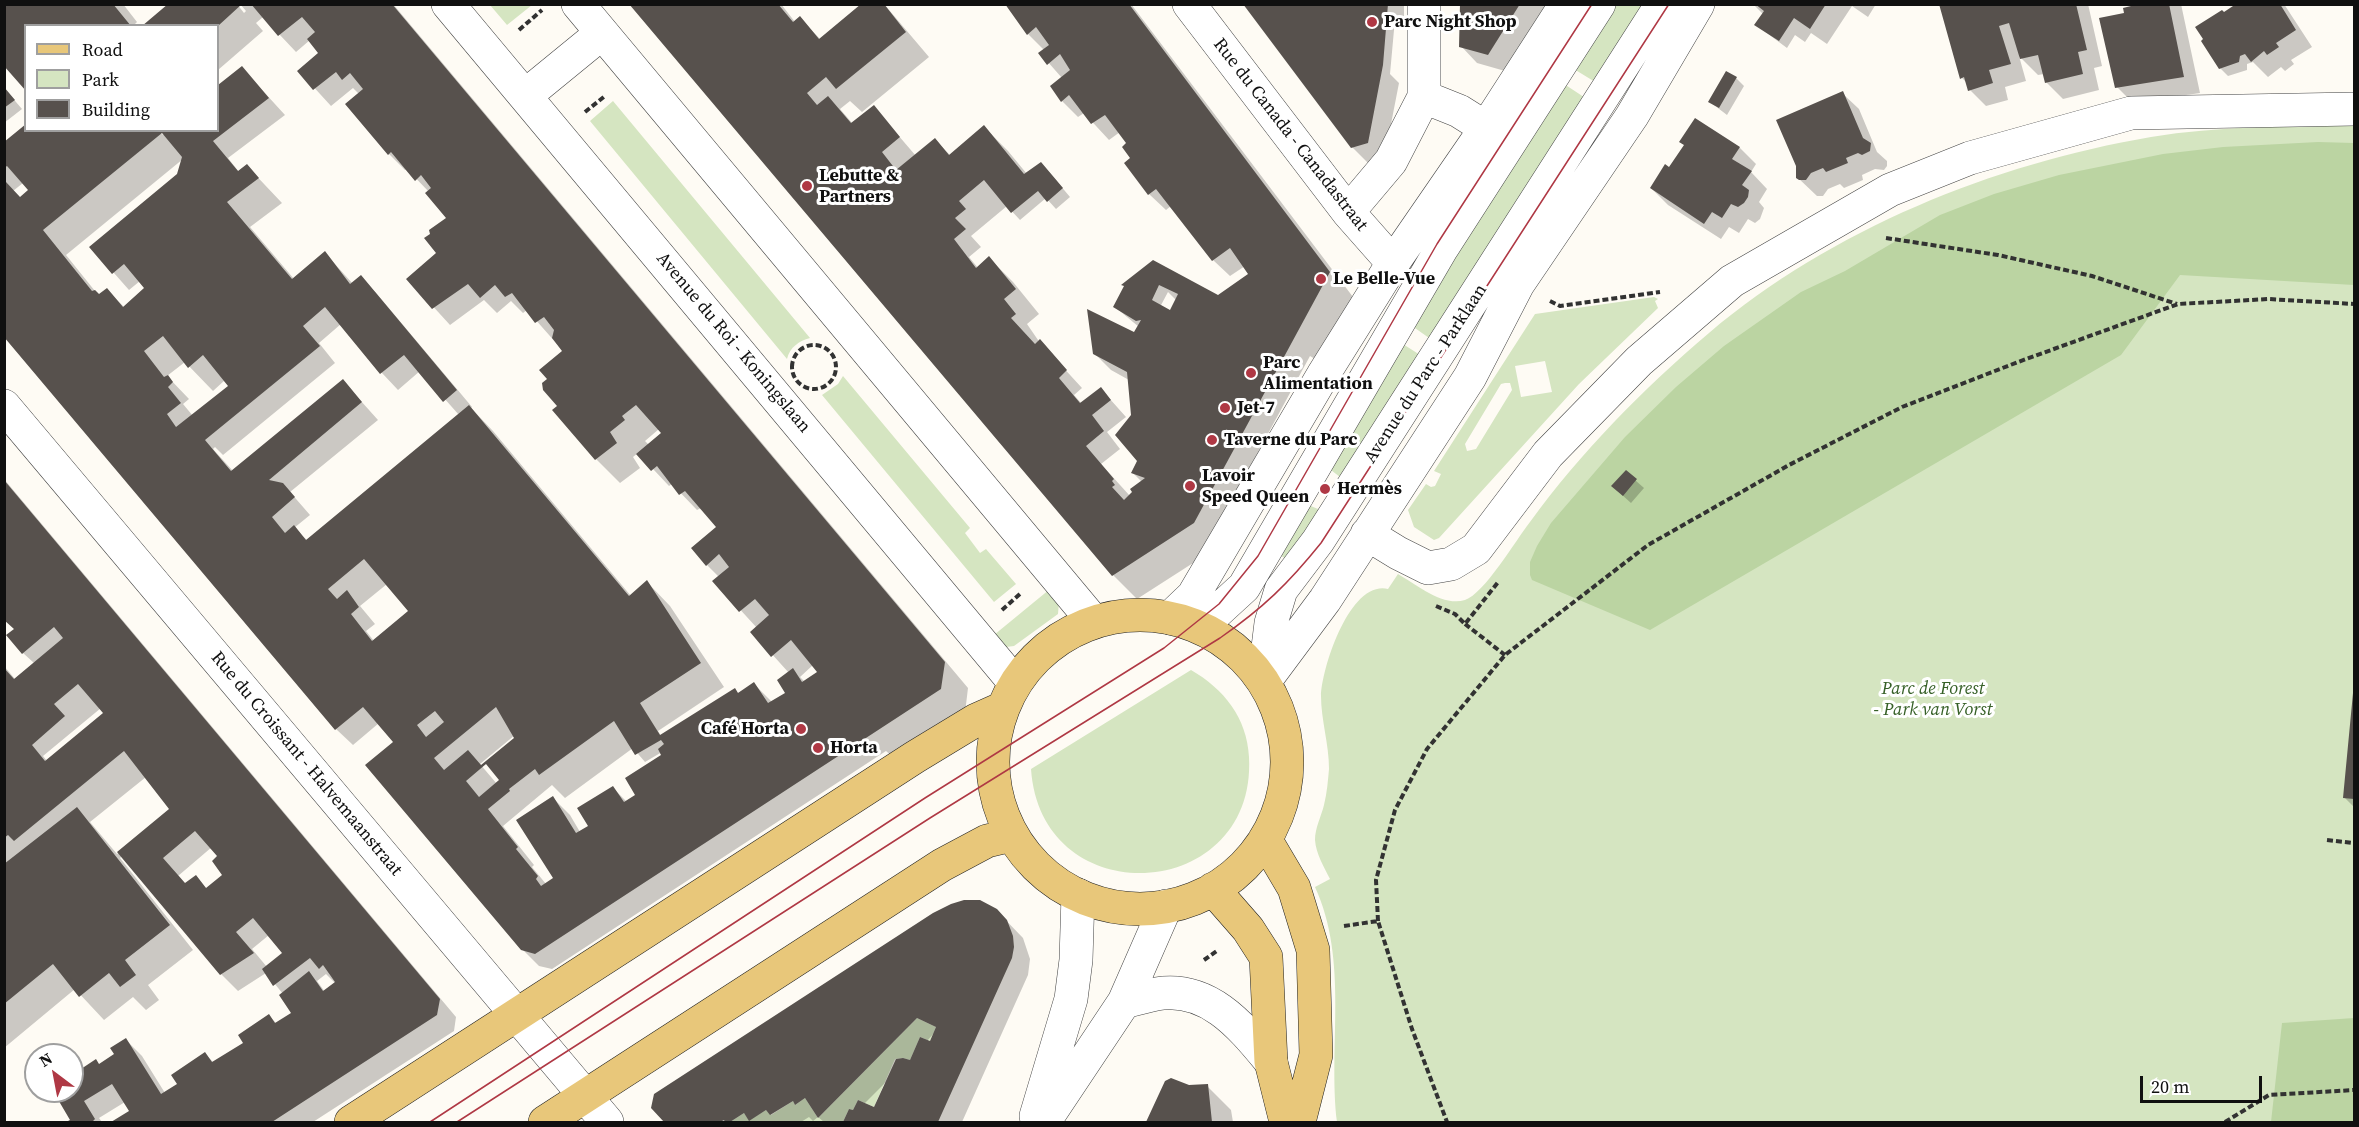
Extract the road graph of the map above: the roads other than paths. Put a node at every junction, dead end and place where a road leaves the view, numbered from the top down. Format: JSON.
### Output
{"nodes":[{"id":1,"x":448,"y":4,"type":"edge"},
{"id":2,"x":578,"y":4,"type":"edge"},
{"id":3,"x":1189,"y":4,"type":"edge"},
{"id":4,"x":1424,"y":4,"type":"edge"},
{"id":5,"x":1566,"y":4,"type":"edge"},
{"id":6,"x":1599,"y":4,"type":"edge"},
{"id":7,"x":1662,"y":4,"type":"edge"},
{"id":8,"x":1698,"y":4,"type":"edge"},
{"id":9,"x":602,"y":33,"type":"junction"},
{"id":10,"x":525,"y":96,"type":"junction"},
{"id":11,"x":1424,"y":97,"type":"junction"},
{"id":12,"x":2355,"y":109,"type":"edge"},
{"id":13,"x":1486,"y":128,"type":"junction"},
{"id":14,"x":1348,"y":212,"type":"junction"},
{"id":15,"x":1393,"y":263,"type":"junction"},
{"id":16,"x":4,"y":406,"type":"edge"},
{"id":17,"x":1367,"y":534,"type":"junction"},
{"id":18,"x":1182,"y":621,"type":"junction"},
{"id":19,"x":1094,"y":622,"type":"junction"},
{"id":20,"x":1264,"y":682,"type":"junction"},
{"id":21,"x":1009,"y":695,"type":"junction"},
{"id":22,"x":1012,"y":836,"type":"junction"},
{"id":23,"x":1265,"y":839,"type":"junction"},
{"id":24,"x":1213,"y":889,"type":"junction"},
{"id":25,"x":1078,"y":895,"type":"junction"},
{"id":26,"x":1166,"y":906,"type":"junction"},
{"id":27,"x":1125,"y":1002,"type":"junction"},
{"id":28,"x":517,"y":1016,"type":"junction"},
{"id":29,"x":1271,"y":1062,"type":"junction"},
{"id":30,"x":585,"y":1097,"type":"junction"},
{"id":31,"x":351,"y":1122,"type":"edge"},
{"id":32,"x":545,"y":1122,"type":"edge"},
{"id":33,"x":608,"y":1122,"type":"edge"},
{"id":34,"x":1034,"y":1122,"type":"edge"},
{"id":35,"x":1044,"y":1122,"type":"edge"},
{"id":36,"x":1286,"y":1122,"type":"edge"},
{"id":37,"x":1299,"y":1122,"type":"edge"}],
"edges":[{"from":1,"to":10,"type":"street","name":"Avenue du Roi - Koningslaan"},
{"from":2,"to":9,"type":"street"},
{"from":3,"to":14,"type":"street","name":"Rue du Canada - Canadastraat"},
{"from":4,"to":11,"type":"street"},
{"from":5,"to":13,"type":"street"},
{"from":6,"to":18,"type":"street"},
{"from":7,"to":20,"type":"street","name":"Avenue du Parc - Parklaan"},
{"from":8,"to":17,"type":"street","name":"Avenue du Parc - Parklaan"},
{"from":9,"to":10,"type":"street"},
{"from":9,"to":19,"type":"street"},
{"from":10,"to":21,"type":"street","name":"Avenue du Roi - Koningslaan"},
{"from":11,"to":13,"type":"street"},
{"from":11,"to":14,"type":"street"},
{"from":12,"to":17,"type":"street"},
{"from":13,"to":15,"type":"street"},
{"from":14,"to":15,"type":"street","name":"Rue du Canada - Canadastraat"},
{"from":15,"to":18,"type":"street"},
{"from":16,"to":28,"type":"street","name":"Rue du Croissant - Halvemaanstraat"},
{"from":17,"to":20,"type":"street","name":"Avenue du Parc - Parklaan"},
{"from":18,"to":19,"type":"main road"},
{"from":18,"to":20,"type":"main road"},
{"from":19,"to":21,"type":"main road"},
{"from":20,"to":23,"type":"main road"},
{"from":21,"to":22,"type":"main road"},
{"from":21,"to":28,"type":"main road"},
{"from":22,"to":25,"type":"main road"},
{"from":22,"to":30,"type":"main road"},
{"from":23,"to":24,"type":"main road"},
{"from":23,"to":37,"type":"main road"},
{"from":24,"to":26,"type":"main road"},
{"from":24,"to":29,"type":"main road"},
{"from":25,"to":26,"type":"main road"},
{"from":25,"to":34,"type":"street"},
{"from":26,"to":27,"type":"street"},
{"from":27,"to":29,"type":"street"},
{"from":27,"to":35,"type":"street"},
{"from":28,"to":30,"type":"street","name":"Rue du Croissant - Halvemaanstraat"},
{"from":28,"to":31,"type":"main road"},
{"from":29,"to":36,"type":"main road"},
{"from":30,"to":32,"type":"main road"},
{"from":30,"to":33,"type":"street","name":"Rue du Croissant - Halvemaanstraat"}]}
